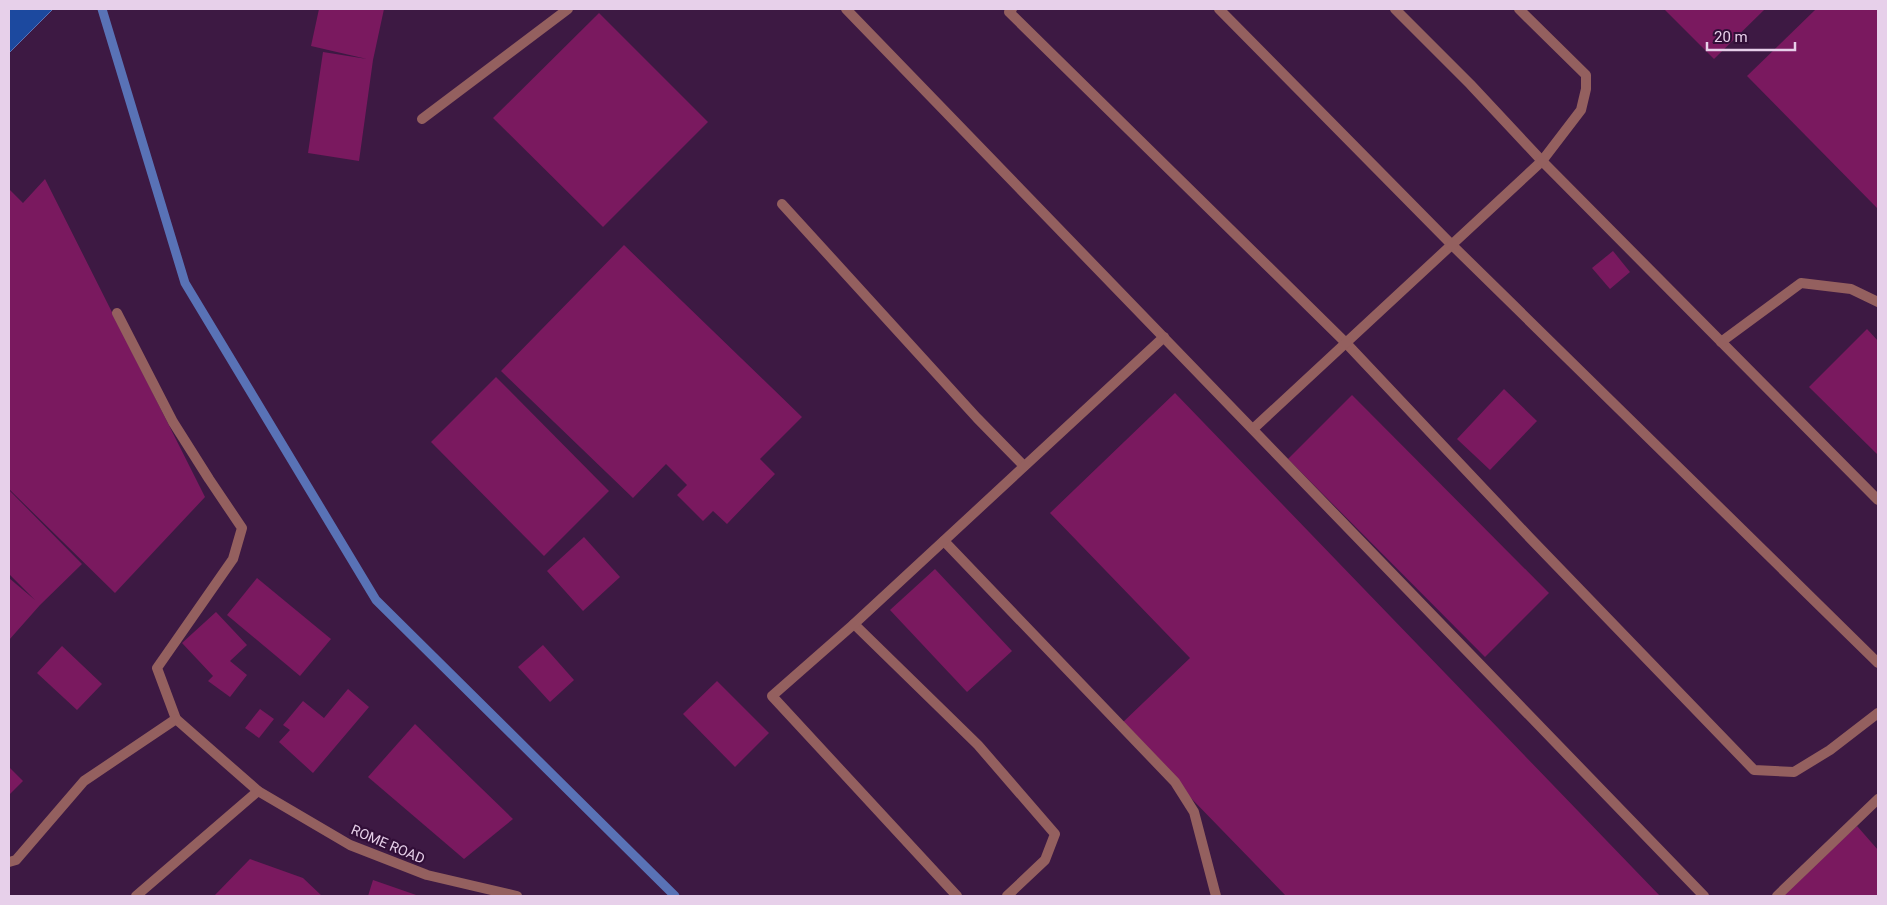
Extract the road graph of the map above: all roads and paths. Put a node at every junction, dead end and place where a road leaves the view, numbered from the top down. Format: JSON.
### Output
{"nodes":[{"id":1,"x":568,"y":9,"type":"edge"},
{"id":2,"x":846,"y":9,"type":"edge"},
{"id":3,"x":1012,"y":9,"type":"edge"},
{"id":4,"x":1219,"y":9,"type":"edge"},
{"id":5,"x":1395,"y":9,"type":"edge"},
{"id":6,"x":1519,"y":9,"type":"edge"},
{"id":7,"x":422,"y":119,"type":"dead end"},
{"id":8,"x":1542,"y":161,"type":"junction"},
{"id":9,"x":782,"y":204,"type":"dead end"},
{"id":10,"x":1452,"y":245,"type":"junction"},
{"id":11,"x":1878,"y":302,"type":"edge"},
{"id":12,"x":117,"y":313,"type":"dead end"},
{"id":13,"x":1164,"y":337,"type":"junction"},
{"id":14,"x":1721,"y":342,"type":"junction"},
{"id":15,"x":1346,"y":343,"type":"junction"},
{"id":16,"x":1253,"y":429,"type":"junction"},
{"id":17,"x":1024,"y":466,"type":"junction"},
{"id":18,"x":1878,"y":500,"type":"edge"},
{"id":19,"x":944,"y":541,"type":"junction"},
{"id":20,"x":854,"y":624,"type":"junction"},
{"id":21,"x":1878,"y":663,"type":"edge"},
{"id":22,"x":1878,"y":713,"type":"edge"},
{"id":23,"x":176,"y":720,"type":"junction"},
{"id":24,"x":258,"y":791,"type":"junction"},
{"id":25,"x":1878,"y":799,"type":"edge"},
{"id":26,"x":9,"y":862,"type":"edge"},
{"id":27,"x":136,"y":896,"type":"edge"},
{"id":28,"x":517,"y":896,"type":"edge"},
{"id":29,"x":957,"y":896,"type":"edge"},
{"id":30,"x":1007,"y":896,"type":"edge"},
{"id":31,"x":1216,"y":896,"type":"edge"},
{"id":32,"x":1704,"y":896,"type":"edge"},
{"id":33,"x":1776,"y":896,"type":"edge"}],
"edges":[{"from":1,"to":7,"type":"lane"},
{"from":2,"to":13,"type":"lane"},
{"from":3,"to":15,"type":"lane"},
{"from":4,"to":10,"type":"lane"},
{"from":5,"to":8,"type":"lane"},
{"from":6,"to":8,"type":"lane"},
{"from":8,"to":10,"type":"lane"},
{"from":8,"to":14,"type":"lane"},
{"from":9,"to":17,"type":"lane"},
{"from":10,"to":15,"type":"lane"},
{"from":10,"to":21,"type":"lane"},
{"from":11,"to":14,"type":"lane"},
{"from":12,"to":23,"type":"lane"},
{"from":13,"to":16,"type":"lane"},
{"from":13,"to":17,"type":"lane"},
{"from":14,"to":18,"type":"lane"},
{"from":15,"to":16,"type":"lane"},
{"from":15,"to":22,"type":"lane"},
{"from":16,"to":32,"type":"lane"},
{"from":17,"to":19,"type":"lane"},
{"from":19,"to":20,"type":"lane"},
{"from":19,"to":31,"type":"lane"},
{"from":20,"to":29,"type":"lane"},
{"from":20,"to":30,"type":"lane"},
{"from":23,"to":24,"type":"lane","name":"ROME ROAD"},
{"from":23,"to":26,"type":"lane"},
{"from":24,"to":27,"type":"lane"},
{"from":24,"to":28,"type":"lane","name":"ROME ROAD"},
{"from":25,"to":33,"type":"lane"}]}
